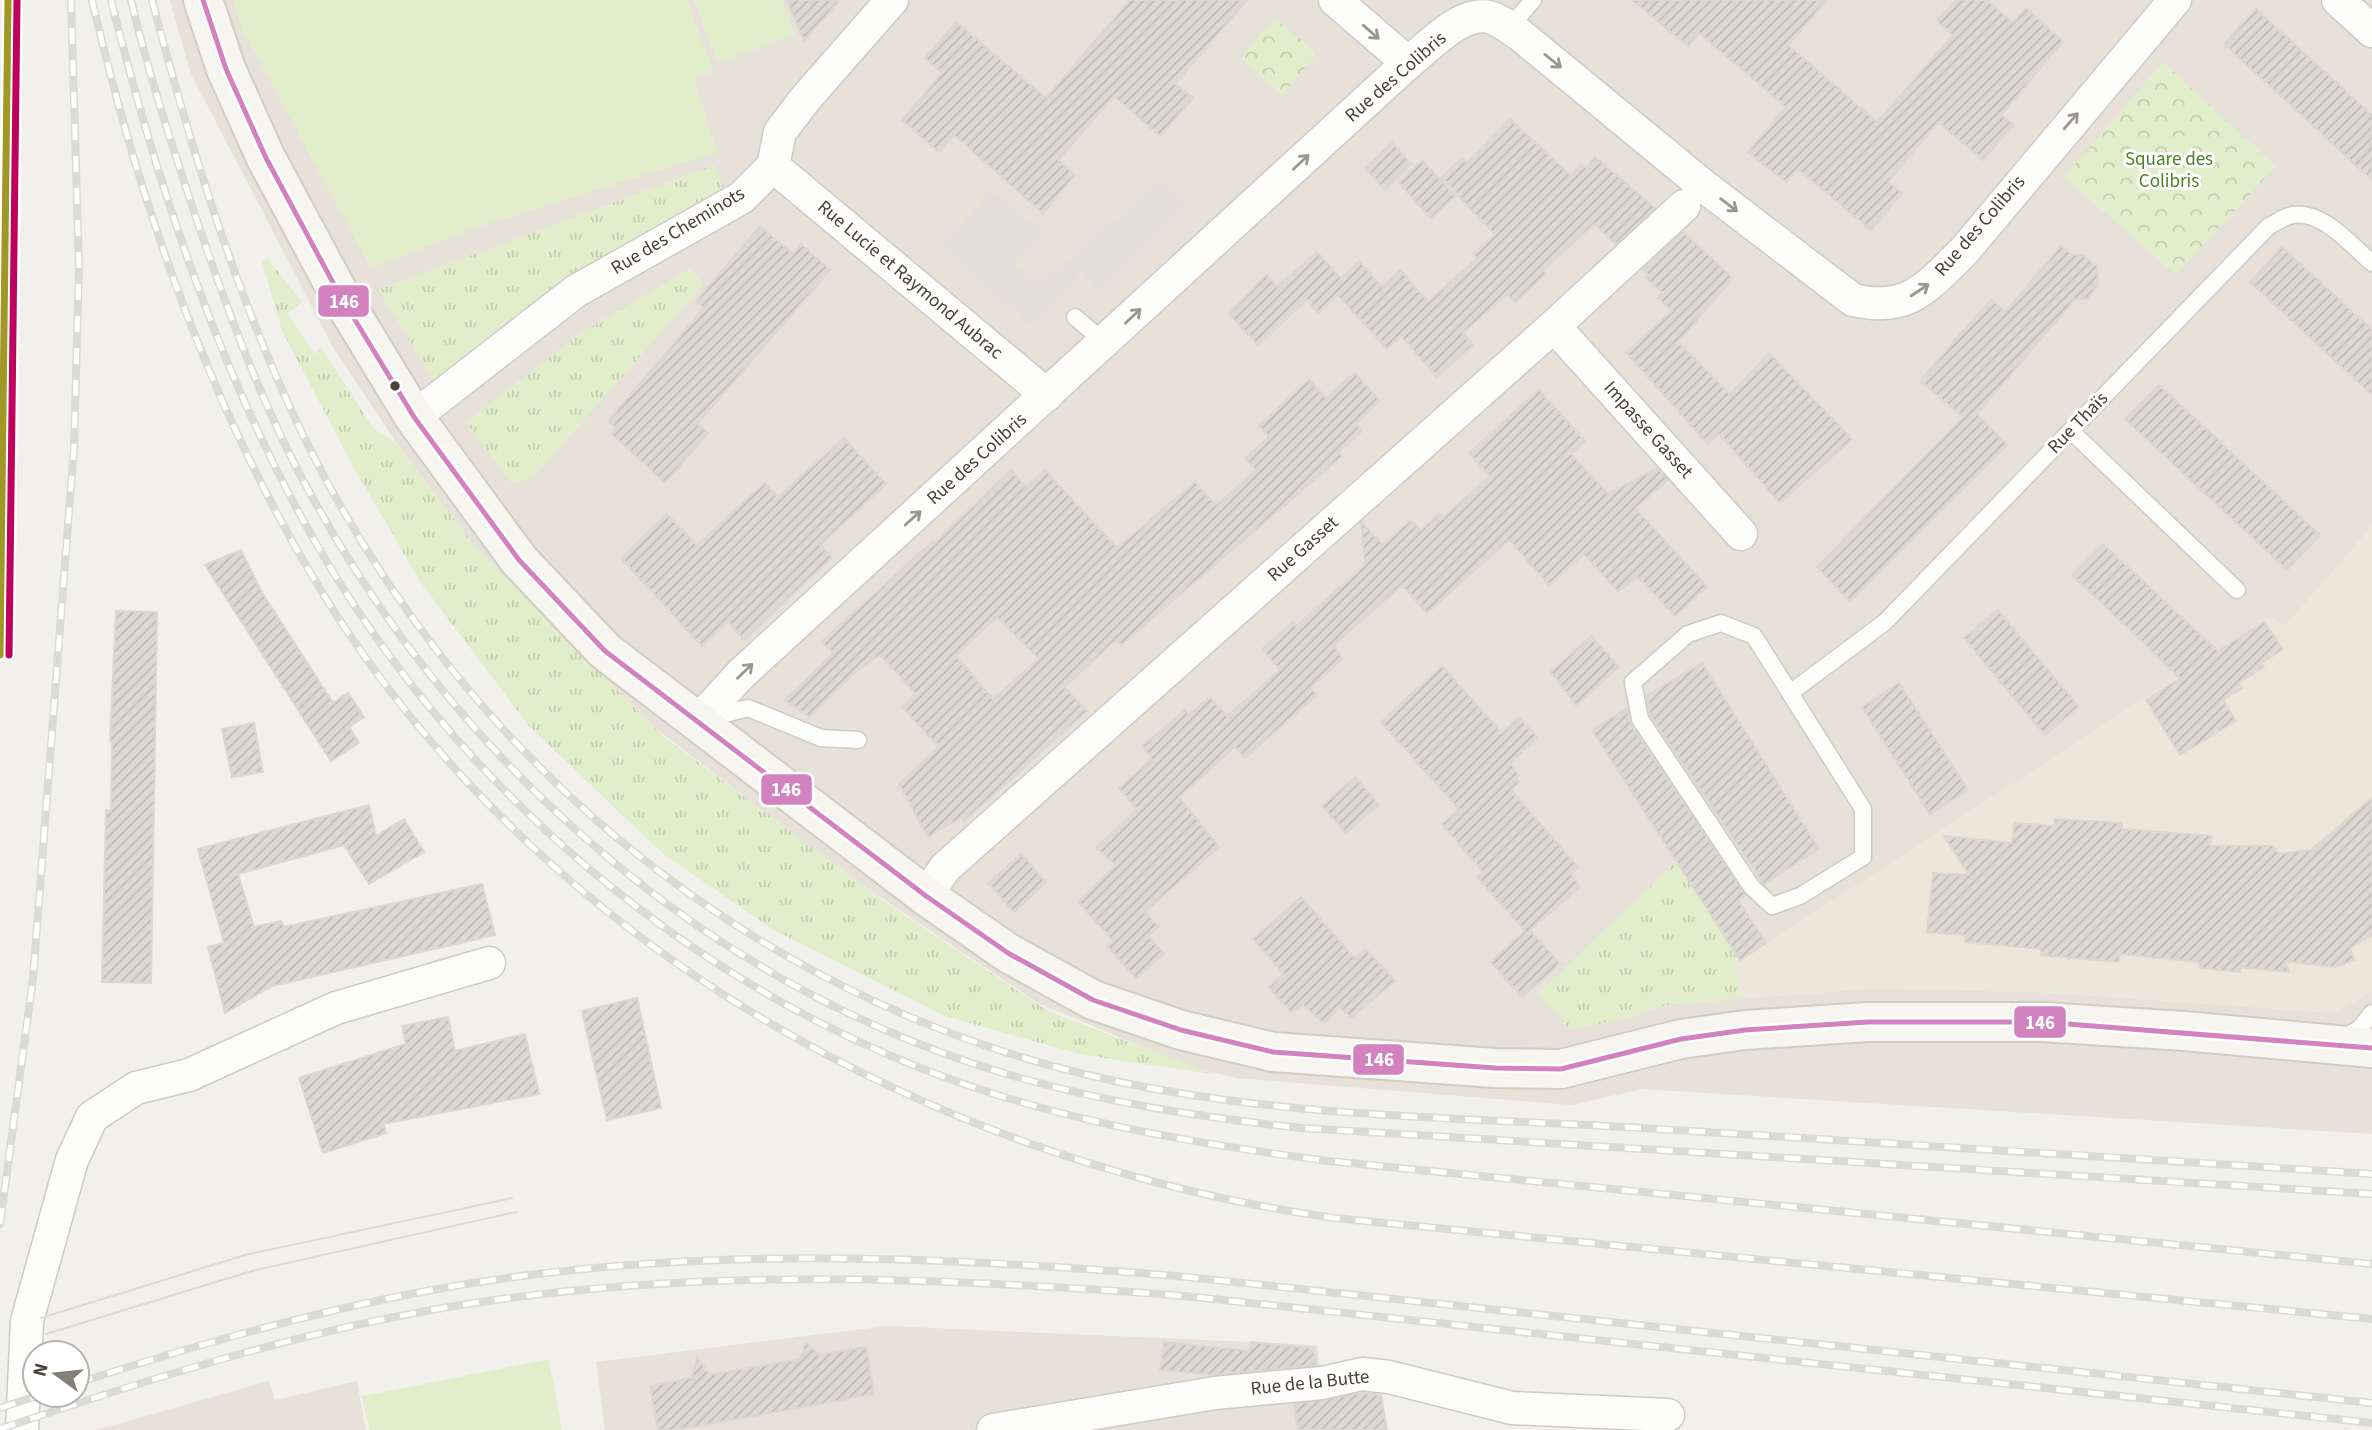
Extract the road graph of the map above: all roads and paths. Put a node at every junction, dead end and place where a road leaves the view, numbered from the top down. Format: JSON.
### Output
{"nodes":[{"id":1,"x":203,"y":0,"type":"edge"},
{"id":2,"x":892,"y":0,"type":"edge"},
{"id":3,"x":1335,"y":0,"type":"edge"},
{"id":4,"x":1533,"y":0,"type":"edge"},
{"id":5,"x":2175,"y":0,"type":"edge"},
{"id":6,"x":2338,"y":0,"type":"edge"},
{"id":7,"x":1510,"y":28,"type":"junction"},
{"id":8,"x":2372,"y":31,"type":"edge"},
{"id":9,"x":1408,"y":63,"type":"junction"},
{"id":10,"x":773,"y":166,"type":"junction"},
{"id":11,"x":1684,"y":206,"type":"dead end"},
{"id":12,"x":2372,"y":263,"type":"edge"},
{"id":13,"x":1075,"y":317,"type":"dead end"},
{"id":14,"x":1554,"y":326,"type":"junction"},
{"id":15,"x":1104,"y":342,"type":"junction"},
{"id":16,"x":1047,"y":395,"type":"junction"},
{"id":17,"x":414,"y":417,"type":"junction"},
{"id":18,"x":2071,"y":431,"type":"junction"},
{"id":19,"x":1741,"y":534,"type":"dead end"},
{"id":20,"x":2237,"y":590,"type":"dead end"},
{"id":21,"x":1790,"y":693,"type":"junction"},
{"id":22,"x":698,"y":721,"type":"junction"},
{"id":23,"x":858,"y":740,"type":"dead end"},
{"id":24,"x":926,"y":896,"type":"junction"},
{"id":25,"x":489,"y":963,"type":"dead end"},
{"id":26,"x":2372,"y":1013,"type":"edge"},
{"id":27,"x":2327,"y":1046,"type":"junction"},
{"id":28,"x":2372,"y":1048,"type":"edge"},
{"id":29,"x":1668,"y":1415,"type":"dead end"},
{"id":30,"x":22,"y":1430,"type":"edge"},
{"id":31,"x":993,"y":1430,"type":"edge"}],
"edges":[{"from":1,"to":17,"type":"street"},
{"from":2,"to":10,"type":"street"},
{"from":3,"to":9,"type":"street","one_way":true},
{"from":4,"to":7,"type":"lane"},
{"from":7,"to":5,"type":"street","name":"Rue des Colibris","one_way":true},
{"from":6,"to":8,"type":"street"},
{"from":7,"to":9,"type":"street","name":"Rue des Colibris"},
{"from":15,"to":9,"type":"street","name":"Rue des Colibris","one_way":true},
{"from":10,"to":16,"type":"street","name":"Rue Lucie et Raymond Aubrac"},
{"from":10,"to":17,"type":"street","name":"Rue des Cheminots"},
{"from":11,"to":14,"type":"street","name":"Rue Gasset"},
{"from":12,"to":18,"type":"lane","name":"Rue Thaïs"},
{"from":13,"to":15,"type":"lane"},
{"from":14,"to":19,"type":"street","name":"Impasse Gasset"},
{"from":14,"to":24,"type":"street","name":"Rue Gasset"},
{"from":15,"to":16,"type":"street","name":"Rue des Colibris"},
{"from":22,"to":16,"type":"street","name":"Rue des Colibris","one_way":true},
{"from":17,"to":22,"type":"street"},
{"from":18,"to":20,"type":"lane"},
{"from":18,"to":21,"type":"lane","name":"Rue Thaïs"},
{"from":21,"to":21,"type":"lane"},
{"from":22,"to":23,"type":"lane"},
{"from":22,"to":24,"type":"street"},
{"from":24,"to":27,"type":"street"},
{"from":25,"to":30,"type":"street"},
{"from":26,"to":27,"type":"lane"},
{"from":27,"to":28,"type":"street"},
{"from":29,"to":31,"type":"street","name":"Rue de la Butte"}]}
